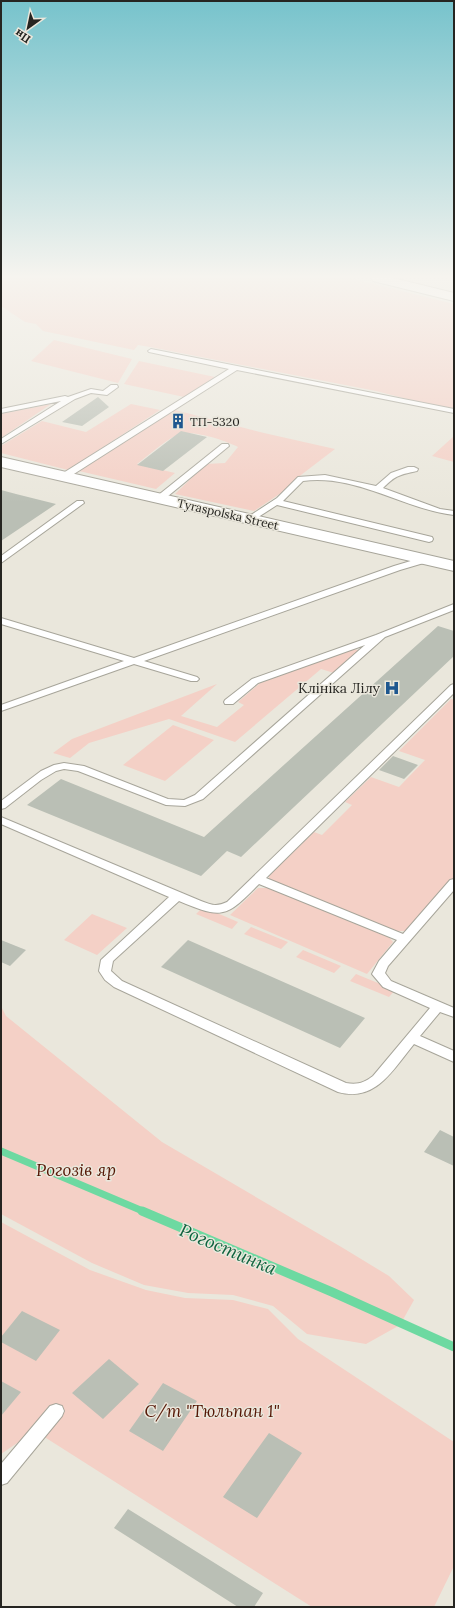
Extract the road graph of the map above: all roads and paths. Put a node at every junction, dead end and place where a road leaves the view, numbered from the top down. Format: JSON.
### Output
{"nodes":[{"id":1,"x":161,"y":353,"type":"edge"},
{"id":2,"x":235,"y":368,"type":"junction"},
{"id":3,"x":114,"y":387,"type":"dead end"},
{"id":4,"x":72,"y":397,"type":"junction"},
{"id":5,"x":1,"y":411,"type":"edge"},
{"id":6,"x":454,"y":412,"type":"edge"},
{"id":7,"x":1,"y":442,"type":"edge"},
{"id":8,"x":225,"y":446,"type":"dead end"},
{"id":9,"x":1,"y":462,"type":"edge"},
{"id":10,"x":414,"y":469,"type":"dead end"},
{"id":11,"x":63,"y":477,"type":"junction"},
{"id":12,"x":378,"y":489,"type":"junction"},
{"id":13,"x":160,"y":499,"type":"junction"},
{"id":14,"x":276,"y":502,"type":"junction"},
{"id":15,"x":80,"y":503,"type":"dead end"},
{"id":16,"x":454,"y":513,"type":"edge"},
{"id":17,"x":249,"y":519,"type":"junction"},
{"id":18,"x":429,"y":540,"type":"dead end"},
{"id":19,"x":1,"y":560,"type":"edge"},
{"id":20,"x":424,"y":560,"type":"junction"},
{"id":21,"x":454,"y":566,"type":"edge"},
{"id":22,"x":454,"y":607,"type":"edge"},
{"id":23,"x":1,"y":621,"type":"edge"},
{"id":24,"x":382,"y":635,"type":"junction"},
{"id":25,"x":135,"y":661,"type":"junction"},
{"id":26,"x":194,"y":679,"type":"dead end"},
{"id":27,"x":454,"y":687,"type":"edge"},
{"id":28,"x":229,"y":702,"type":"dead end"},
{"id":29,"x":1,"y":708,"type":"edge"},
{"id":30,"x":1,"y":806,"type":"edge"},
{"id":31,"x":1,"y":820,"type":"edge"},
{"id":32,"x":258,"y":879,"type":"junction"},
{"id":33,"x":454,"y":883,"type":"edge"},
{"id":34,"x":177,"y":896,"type":"junction"},
{"id":35,"x":405,"y":939,"type":"junction"},
{"id":36,"x":438,"y":1006,"type":"junction"},
{"id":37,"x":454,"y":1013,"type":"edge"},
{"id":38,"x":412,"y":1038,"type":"junction"},
{"id":39,"x":454,"y":1057,"type":"edge"},
{"id":40,"x":56,"y":1411,"type":"dead end"},
{"id":41,"x":1,"y":1477,"type":"edge"}],
"edges":[{"from":1,"to":2,"type":"lane"},
{"from":2,"to":6,"type":"lane"},
{"from":2,"to":11,"type":"lane"},
{"from":3,"to":4,"type":"lane"},
{"from":4,"to":5,"type":"lane"},
{"from":4,"to":7,"type":"lane"},
{"from":8,"to":13,"type":"lane"},
{"from":9,"to":11,"type":"street","name":"Tyraspolska Street"},
{"from":10,"to":12,"type":"lane"},
{"from":11,"to":13,"type":"street","name":"Tyraspolska Street"},
{"from":12,"to":14,"type":"lane"},
{"from":12,"to":16,"type":"lane"},
{"from":13,"to":17,"type":"street","name":"Tyraspolska Street"},
{"from":14,"to":17,"type":"lane"},
{"from":14,"to":18,"type":"lane"},
{"from":15,"to":19,"type":"lane"},
{"from":17,"to":20,"type":"street","name":"Tyraspolska Street"},
{"from":20,"to":21,"type":"street","name":"Tyraspolska Street"},
{"from":20,"to":25,"type":"lane"},
{"from":22,"to":24,"type":"lane"},
{"from":23,"to":25,"type":"lane"},
{"from":24,"to":28,"type":"lane"},
{"from":24,"to":30,"type":"lane"},
{"from":25,"to":26,"type":"lane"},
{"from":25,"to":29,"type":"lane"},
{"from":27,"to":32,"type":"lane"},
{"from":31,"to":34,"type":"lane"},
{"from":32,"to":34,"type":"lane"},
{"from":32,"to":35,"type":"lane"},
{"from":33,"to":35,"type":"lane"},
{"from":34,"to":38,"type":"lane"},
{"from":35,"to":36,"type":"lane"},
{"from":36,"to":37,"type":"lane"},
{"from":36,"to":38,"type":"lane"},
{"from":38,"to":39,"type":"lane"},
{"from":40,"to":41,"type":"lane"}]}
